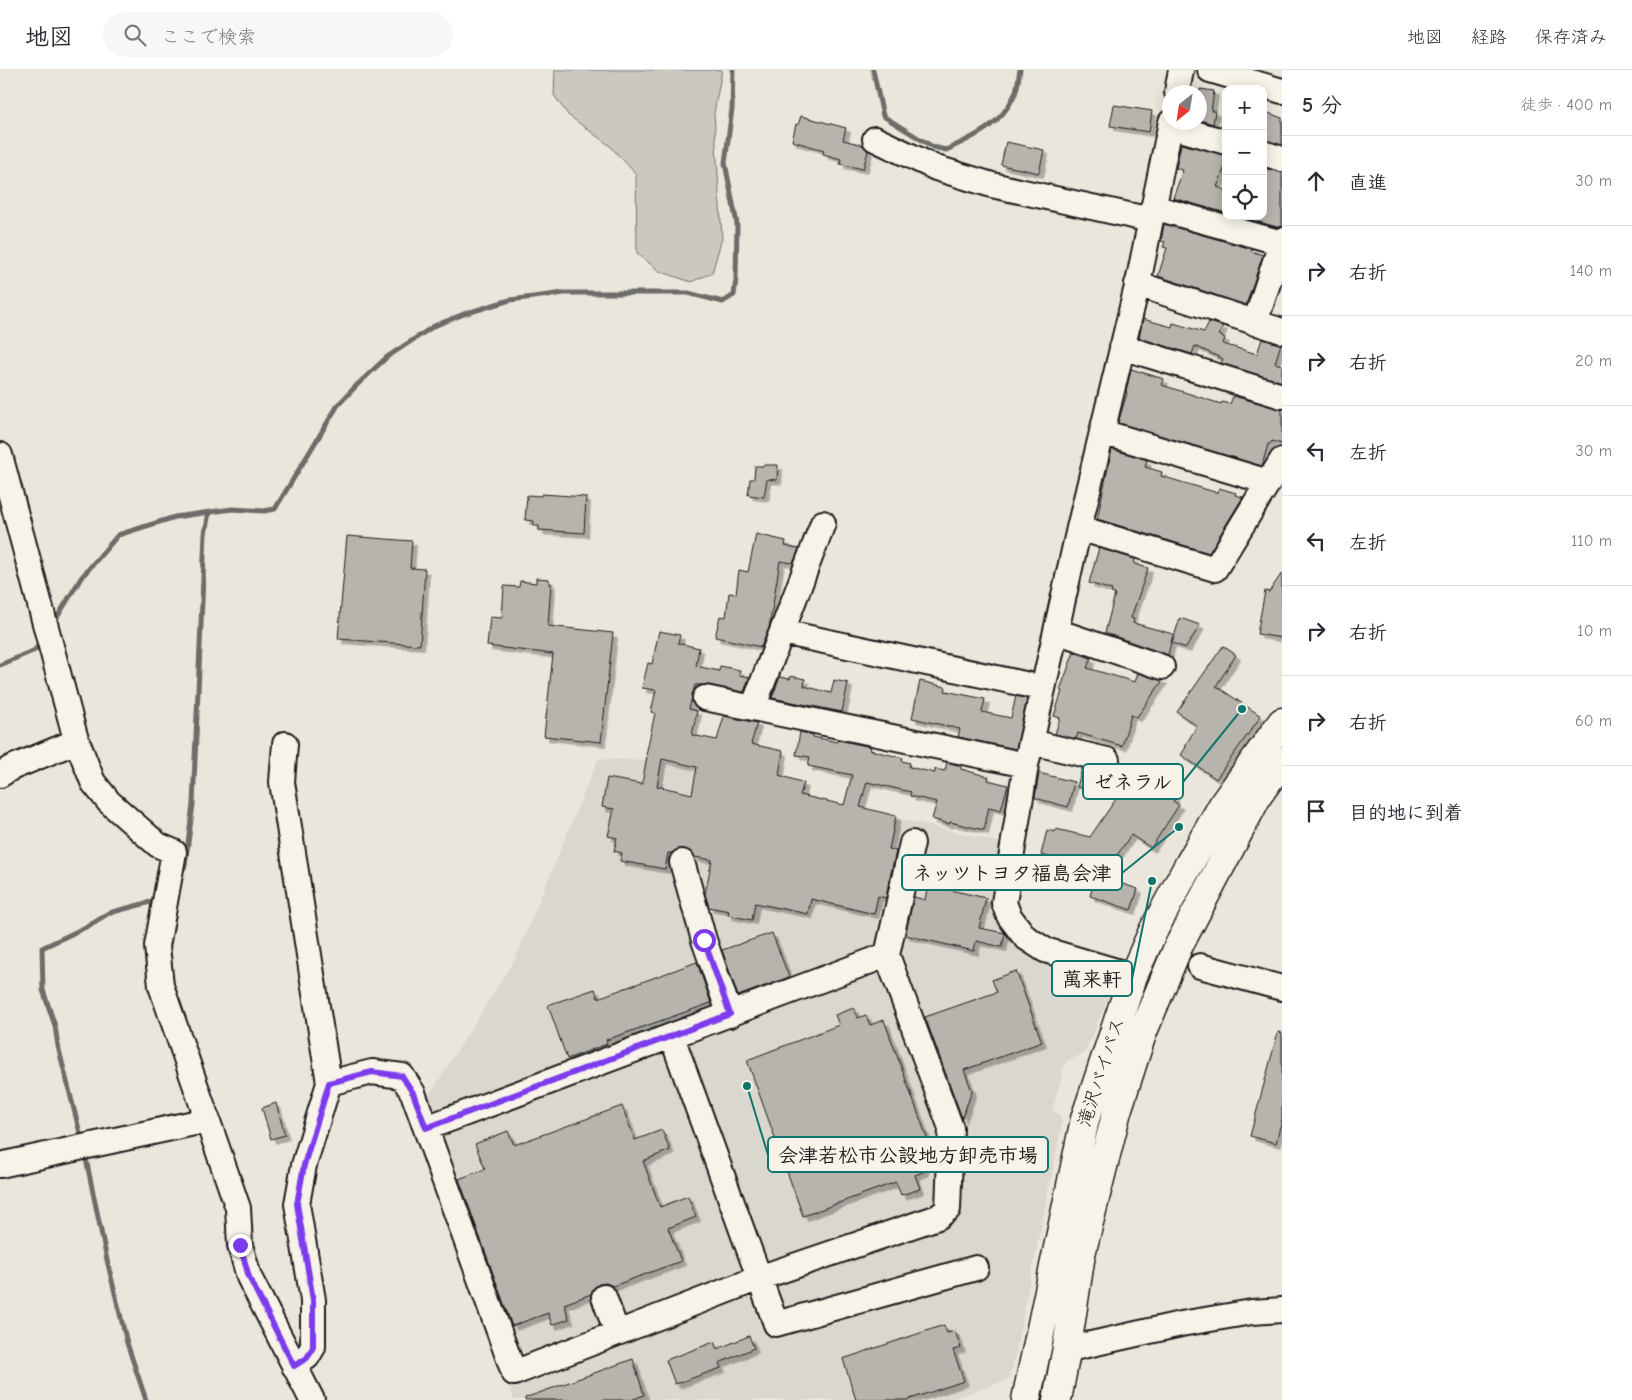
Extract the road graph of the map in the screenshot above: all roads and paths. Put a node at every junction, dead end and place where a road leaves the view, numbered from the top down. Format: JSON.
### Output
{"nodes":[{"id":1,"x":1181,"y":70,"type":"edge"},
{"id":2,"x":1210,"y":70,"type":"edge"},
{"id":3,"x":1178,"y":85,"type":"edge"},
{"id":4,"x":1282,"y":91,"type":"edge"},
{"id":5,"x":1169,"y":130,"type":"edge"},
{"id":6,"x":1189,"y":130,"type":"edge"},
{"id":7,"x":875,"y":139,"type":"dead end"},
{"id":8,"x":1222,"y":141,"type":"edge"},
{"id":9,"x":1267,"y":154,"type":"edge"},
{"id":10,"x":1282,"y":159,"type":"edge"},
{"id":11,"x":1152,"y":214,"type":"junction"},
{"id":12,"x":1282,"y":242,"type":"edge"},
{"id":13,"x":1137,"y":284,"type":"junction"},
{"id":14,"x":1256,"y":323,"type":"junction"},
{"id":15,"x":1282,"y":331,"type":"edge"},
{"id":16,"x":1122,"y":347,"type":"junction"},
{"id":17,"x":1282,"y":396,"type":"edge"},
{"id":18,"x":1102,"y":432,"type":"junction"},
{"id":19,"x":0,"y":455,"type":"edge"},
{"id":20,"x":1282,"y":460,"type":"edge"},
{"id":21,"x":1268,"y":482,"type":"junction"},
{"id":22,"x":823,"y":523,"type":"dead end"},
{"id":23,"x":1079,"y":528,"type":"junction"},
{"id":24,"x":1056,"y":631,"type":"junction"},
{"id":25,"x":782,"y":632,"type":"junction"},
{"id":26,"x":1162,"y":667,"type":"dead end"},
{"id":27,"x":1043,"y":688,"type":"junction"},
{"id":28,"x":706,"y":698,"type":"dead end"},
{"id":29,"x":753,"y":708,"type":"junction"},
{"id":30,"x":1282,"y":722,"type":"edge"},
{"id":31,"x":77,"y":741,"type":"junction"},
{"id":32,"x":1031,"y":742,"type":"junction"},
{"id":33,"x":285,"y":744,"type":"dead end"},
{"id":34,"x":1107,"y":760,"type":"dead end"},
{"id":35,"x":1282,"y":761,"type":"edge"},
{"id":36,"x":1026,"y":765,"type":"junction"},
{"id":37,"x":0,"y":775,"type":"edge"},
{"id":38,"x":912,"y":843,"type":"dead end"},
{"id":39,"x":682,"y":862,"type":"dead end"},
{"id":40,"x":887,"y":955,"type":"junction"},
{"id":41,"x":1200,"y":966,"type":"dead end"},
{"id":42,"x":1133,"y":976,"type":"junction"},
{"id":43,"x":1282,"y":988,"type":"edge"},
{"id":44,"x":730,"y":1014,"type":"junction"},
{"id":45,"x":672,"y":1036,"type":"junction"},
{"id":46,"x":329,"y":1083,"type":"junction"},
{"id":47,"x":208,"y":1120,"type":"junction"},
{"id":48,"x":426,"y":1128,"type":"junction"},
{"id":49,"x":0,"y":1166,"type":"edge"},
{"id":50,"x":976,"y":1268,"type":"dead end"},
{"id":51,"x":759,"y":1278,"type":"junction"},
{"id":52,"x":604,"y":1297,"type":"dead end"},
{"id":53,"x":1282,"y":1310,"type":"edge"},
{"id":54,"x":617,"y":1333,"type":"junction"},
{"id":55,"x":1078,"y":1347,"type":"dead end"},
{"id":56,"x":294,"y":1366,"type":"junction"},
{"id":57,"x":312,"y":1400,"type":"edge"},
{"id":58,"x":1026,"y":1400,"type":"edge"},
{"id":59,"x":1057,"y":1400,"type":"edge"}],
"edges":[{"from":1,"to":3,"type":"street"},
{"from":2,"to":4,"type":"street"},
{"from":5,"to":11,"type":"street"},
{"from":6,"to":8,"type":"street"},
{"from":7,"to":11,"type":"street"},
{"from":9,"to":10,"type":"street"},
{"from":11,"to":12,"type":"street"},
{"from":11,"to":13,"type":"street"},
{"from":12,"to":14,"type":"street"},
{"from":13,"to":14,"type":"street"},
{"from":13,"to":16,"type":"street"},
{"from":14,"to":15,"type":"street"},
{"from":16,"to":17,"type":"street"},
{"from":16,"to":18,"type":"street"},
{"from":18,"to":21,"type":"street"},
{"from":18,"to":23,"type":"street"},
{"from":19,"to":31,"type":"street"},
{"from":20,"to":21,"type":"street"},
{"from":21,"to":23,"type":"street"},
{"from":22,"to":25,"type":"street"},
{"from":23,"to":24,"type":"street"},
{"from":24,"to":26,"type":"street"},
{"from":24,"to":27,"type":"street"},
{"from":25,"to":27,"type":"street"},
{"from":25,"to":29,"type":"street"},
{"from":27,"to":32,"type":"street"},
{"from":28,"to":29,"type":"street"},
{"from":29,"to":36,"type":"street"},
{"from":30,"to":42,"type":"highway","name":"滝沢バイパス"},
{"from":31,"to":37,"type":"street"},
{"from":31,"to":47,"type":"street"},
{"from":32,"to":34,"type":"street"},
{"from":32,"to":36,"type":"street"},
{"from":33,"to":46,"type":"street"},
{"from":35,"to":59,"type":"highway","name":"滝沢バイパス"},
{"from":36,"to":42,"type":"street"},
{"from":38,"to":40,"type":"street"},
{"from":39,"to":44,"type":"street"},
{"from":40,"to":44,"type":"street"},
{"from":40,"to":51,"type":"street"},
{"from":41,"to":43,"type":"street"},
{"from":42,"to":58,"type":"highway","name":"滝沢バイパス"},
{"from":44,"to":45,"type":"street"},
{"from":45,"to":48,"type":"street"},
{"from":45,"to":51,"type":"street"},
{"from":46,"to":48,"type":"street"},
{"from":46,"to":56,"type":"street"},
{"from":47,"to":49,"type":"street"},
{"from":47,"to":56,"type":"street"},
{"from":48,"to":54,"type":"street"},
{"from":50,"to":51,"type":"street"},
{"from":51,"to":54,"type":"street"},
{"from":52,"to":54,"type":"street"},
{"from":53,"to":55,"type":"street"},
{"from":56,"to":57,"type":"street"}]}
